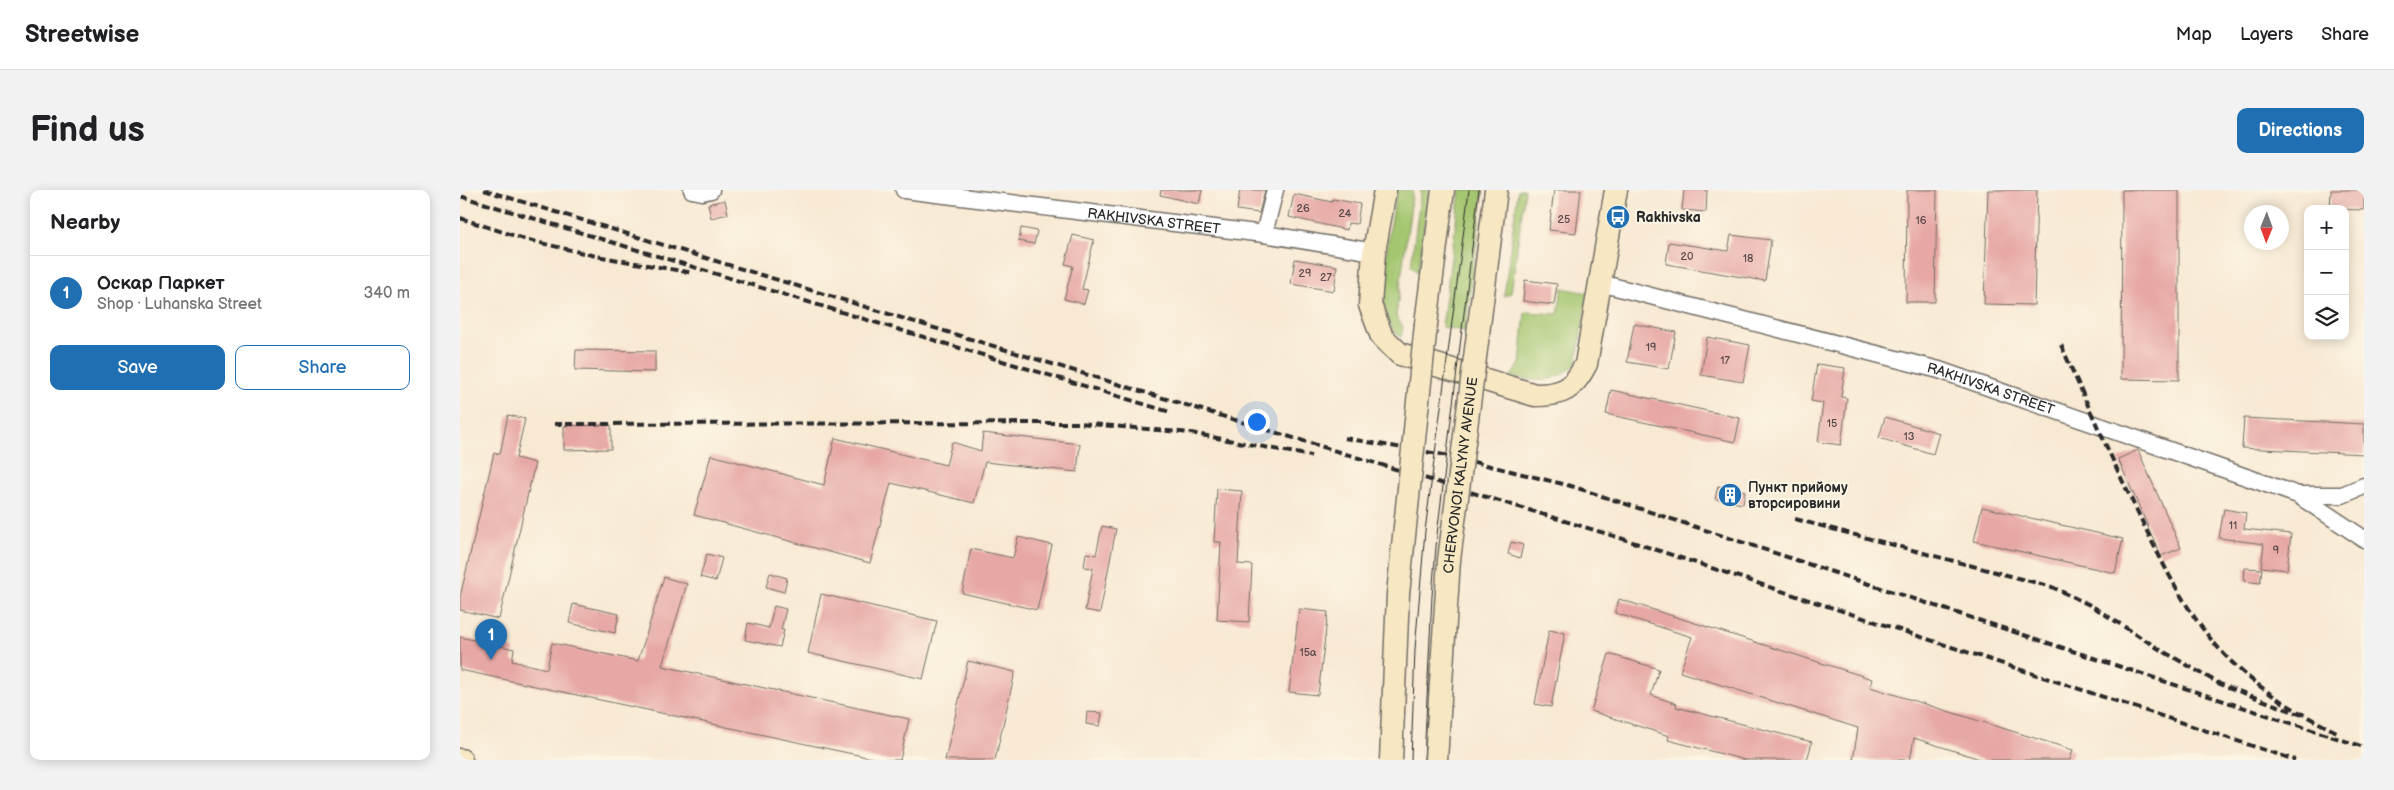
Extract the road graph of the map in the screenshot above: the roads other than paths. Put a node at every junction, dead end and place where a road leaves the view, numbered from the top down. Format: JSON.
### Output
{"nodes":[{"id":1,"x":692,"y":190,"type":"edge"},
{"id":2,"x":711,"y":190,"type":"edge"},
{"id":3,"x":904,"y":190,"type":"edge"},
{"id":4,"x":1275,"y":190,"type":"edge"},
{"id":5,"x":1385,"y":190,"type":"edge"},
{"id":6,"x":1443,"y":190,"type":"edge"},
{"id":7,"x":1496,"y":190,"type":"edge"},
{"id":8,"x":1616,"y":190,"type":"edge"},
{"id":9,"x":1032,"y":197,"type":"edge"},
{"id":10,"x":1264,"y":234,"type":"junction"},
{"id":11,"x":1374,"y":252,"type":"junction"},
{"id":12,"x":1600,"y":283,"type":"junction"},
{"id":13,"x":2364,"y":486,"type":"edge"},
{"id":14,"x":2298,"y":495,"type":"junction"},
{"id":15,"x":2364,"y":539,"type":"edge"},
{"id":16,"x":1391,"y":760,"type":"edge"},
{"id":17,"x":1436,"y":760,"type":"edge"}],
"edges":[{"from":1,"to":2,"type":"street"},
{"from":3,"to":9,"type":"street","name":"RAKHIVSKA STREET"},
{"from":4,"to":10,"type":"street"},
{"from":5,"to":11,"type":"main road"},
{"from":6,"to":16,"type":"main road","bridge":true},
{"from":7,"to":17,"type":"main road","name":"CHERVONOI KALYNY AVENUE","bridge":true},
{"from":8,"to":12,"type":"main road"},
{"from":9,"to":10,"type":"street","name":"RAKHIVSKA STREET"},
{"from":10,"to":11,"type":"street","name":"RAKHIVSKA STREET"},
{"from":11,"to":12,"type":"main road"},
{"from":12,"to":14,"type":"street","name":"RAKHIVSKA STREET"},
{"from":13,"to":14,"type":"street"},
{"from":14,"to":15,"type":"street","name":"RAKHIVSKA STREET"}]}
